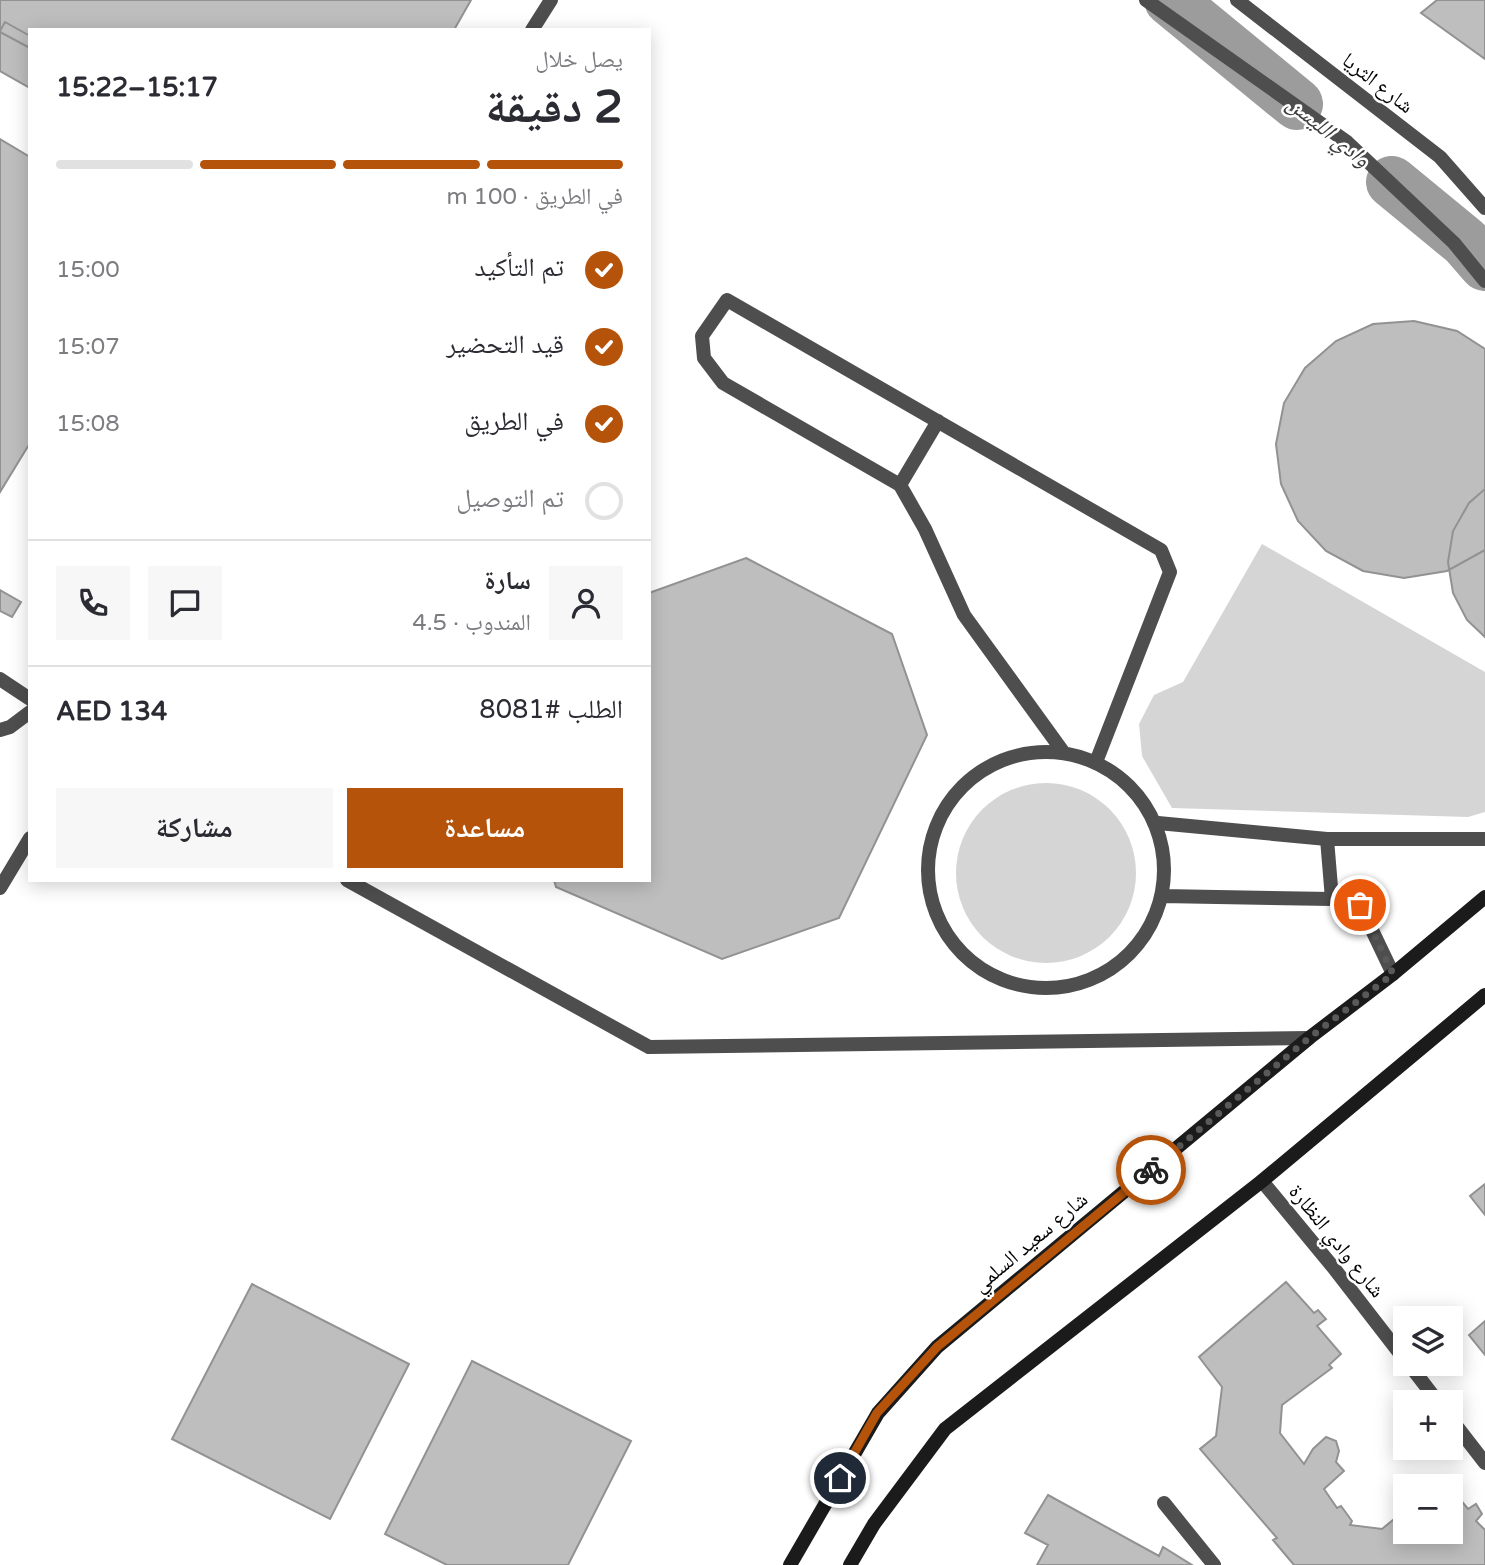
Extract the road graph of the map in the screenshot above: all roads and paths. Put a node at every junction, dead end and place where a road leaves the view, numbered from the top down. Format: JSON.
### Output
{"nodes":[{"id":1,"x":551,"y":0,"type":"edge"},
{"id":2,"x":1146,"y":0,"type":"edge"},
{"id":3,"x":1237,"y":0,"type":"edge"},
{"id":4,"x":534,"y":28,"type":"edge"},
{"id":5,"x":1485,"y":208,"type":"edge"},
{"id":6,"x":1485,"y":281,"type":"edge"},
{"id":7,"x":938,"y":421,"type":"junction"},
{"id":8,"x":900,"y":485,"type":"junction"},
{"id":9,"x":0,"y":679,"type":"edge"},
{"id":10,"x":28,"y":698,"type":"edge"},
{"id":11,"x":28,"y":714,"type":"edge"},
{"id":12,"x":0,"y":730,"type":"edge"},
{"id":13,"x":1064,"y":753,"type":"junction"},
{"id":14,"x":1096,"y":762,"type":"junction"},
{"id":15,"x":1158,"y":823,"type":"junction"},
{"id":16,"x":1327,"y":839,"type":"junction"},
{"id":17,"x":1485,"y":839,"type":"edge"},
{"id":18,"x":28,"y":841,"type":"edge"},
{"id":19,"x":351,"y":882,"type":"edge"},
{"id":20,"x":0,"y":888,"type":"edge"},
{"id":21,"x":1162,"y":896,"type":"junction"},
{"id":22,"x":1485,"y":897,"type":"edge"},
{"id":23,"x":1332,"y":898,"type":"junction"},
{"id":24,"x":1393,"y":974,"type":"junction"},
{"id":25,"x":1485,"y":995,"type":"edge"},
{"id":26,"x":1309,"y":1038,"type":"junction"},
{"id":27,"x":1262,"y":1181,"type":"junction"},
{"id":28,"x":1393,"y":1345,"type":"edge"},
{"id":29,"x":1417,"y":1376,"type":"edge"},
{"id":30,"x":1428,"y":1390,"type":"edge"},
{"id":31,"x":1463,"y":1435,"type":"edge"},
{"id":32,"x":1485,"y":1463,"type":"edge"},
{"id":33,"x":1164,"y":1503,"type":"dead end"},
{"id":34,"x":790,"y":1565,"type":"edge"},
{"id":35,"x":850,"y":1565,"type":"edge"},
{"id":36,"x":1214,"y":1565,"type":"edge"}],
"edges":[{"from":1,"to":4,"type":"street"},
{"from":2,"to":6,"type":"street"},
{"from":3,"to":5,"type":"street","name":"شارع الثريا"},
{"from":7,"to":8,"type":"street"},
{"from":7,"to":8,"type":"street"},
{"from":7,"to":14,"type":"street"},
{"from":8,"to":13,"type":"street"},
{"from":9,"to":10,"type":"street"},
{"from":11,"to":12,"type":"street"},
{"from":13,"to":14,"type":"street"},
{"from":13,"to":21,"type":"street"},
{"from":14,"to":15,"type":"street"},
{"from":15,"to":16,"type":"street"},
{"from":15,"to":21,"type":"street"},
{"from":16,"to":17,"type":"street"},
{"from":16,"to":23,"type":"street"},
{"from":18,"to":20,"type":"street"},
{"from":19,"to":26,"type":"street"},
{"from":21,"to":23,"type":"street"},
{"from":22,"to":24,"type":"street","name":"شارع سعيد السلمي"},
{"from":23,"to":24,"type":"street"},
{"from":24,"to":26,"type":"street","name":"شارع سعيد السلمي"},
{"from":25,"to":27,"type":"street"},
{"from":26,"to":34,"type":"street","name":"شارع سعيد السلمي"},
{"from":27,"to":28,"type":"street","name":"شارع وادي النظارة"},
{"from":27,"to":35,"type":"street"},
{"from":29,"to":30,"type":"street","name":"شارع وادي النظارة"},
{"from":31,"to":32,"type":"street"},
{"from":33,"to":36,"type":"street"}]}
